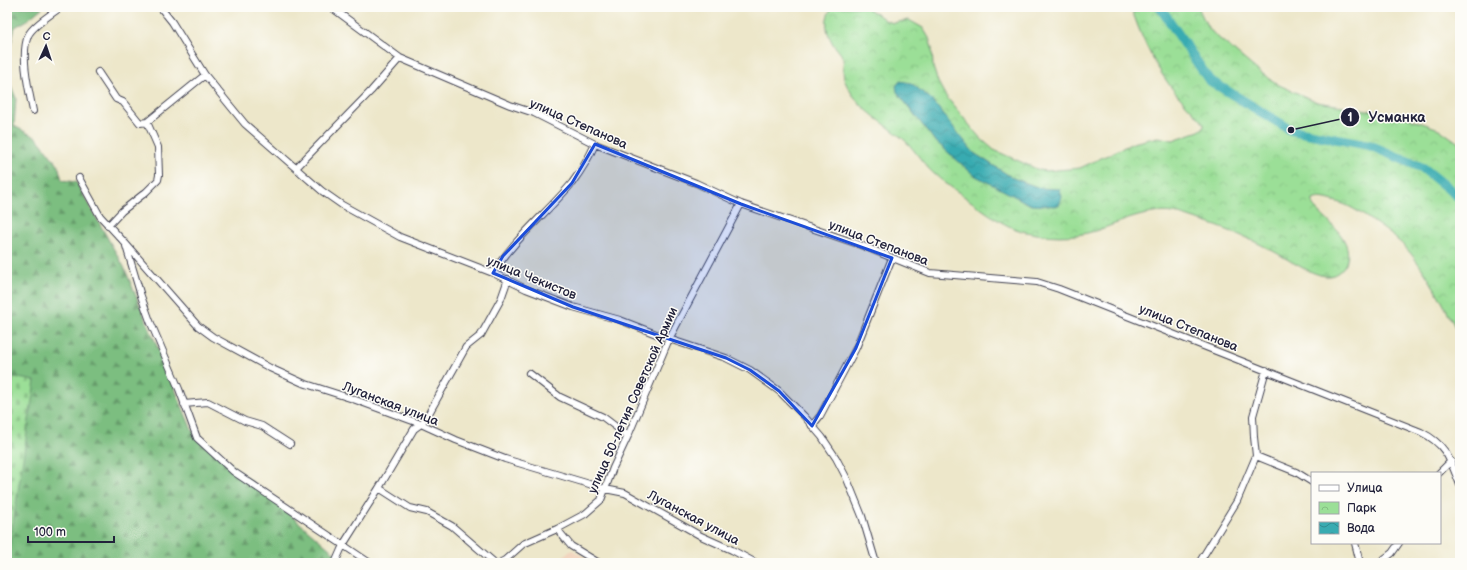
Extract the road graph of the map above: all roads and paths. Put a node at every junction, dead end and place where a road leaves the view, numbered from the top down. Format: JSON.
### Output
{"nodes":[{"id":1,"x":61,"y":7,"type":"edge"},
{"id":2,"x":160,"y":7,"type":"edge"},
{"id":3,"x":331,"y":7,"type":"edge"},
{"id":4,"x":400,"y":58,"type":"junction"},
{"id":5,"x":98,"y":72,"type":"dead end"},
{"id":6,"x":205,"y":76,"type":"junction"},
{"id":7,"x":33,"y":110,"type":"dead end"},
{"id":8,"x":147,"y":122,"type":"junction"},
{"id":9,"x":595,"y":144,"type":"junction"},
{"id":10,"x":296,"y":168,"type":"junction"},
{"id":11,"x":79,"y":178,"type":"dead end"},
{"id":12,"x":741,"y":204,"type":"junction"},
{"id":13,"x":108,"y":226,"type":"junction"},
{"id":14,"x":125,"y":243,"type":"junction"},
{"id":15,"x":892,"y":258,"type":"junction"},
{"id":16,"x":493,"y":272,"type":"junction"},
{"id":17,"x":508,"y":279,"type":"junction"},
{"id":18,"x":669,"y":338,"type":"junction"},
{"id":19,"x":1266,"y":370,"type":"junction"},
{"id":20,"x":529,"y":373,"type":"dead end"},
{"id":21,"x":184,"y":404,"type":"junction"},
{"id":22,"x":421,"y":424,"type":"junction"},
{"id":23,"x":812,"y":426,"type":"junction"},
{"id":24,"x":628,"y":436,"type":"junction"},
{"id":25,"x":290,"y":444,"type":"dead end"},
{"id":26,"x":1256,"y":456,"type":"junction"},
{"id":27,"x":1451,"y":462,"type":"junction"},
{"id":28,"x":1439,"y":472,"type":"edge"},
{"id":29,"x":1311,"y":481,"type":"edge"},
{"id":30,"x":1460,"y":485,"type":"edge"},
{"id":31,"x":379,"y":488,"type":"junction"},
{"id":32,"x":604,"y":489,"type":"junction"},
{"id":33,"x":557,"y":529,"type":"junction"},
{"id":34,"x":1355,"y":544,"type":"edge"},
{"id":35,"x":1398,"y":544,"type":"edge"},
{"id":36,"x":343,"y":545,"type":"junction"},
{"id":37,"x":335,"y":563,"type":"edge"},
{"id":38,"x":370,"y":563,"type":"edge"},
{"id":39,"x":494,"y":563,"type":"edge"},
{"id":40,"x":499,"y":563,"type":"edge"},
{"id":41,"x":599,"y":563,"type":"edge"},
{"id":42,"x":756,"y":563,"type":"edge"},
{"id":43,"x":876,"y":563,"type":"edge"},
{"id":44,"x":1199,"y":563,"type":"edge"},
{"id":45,"x":1360,"y":563,"type":"edge"},
{"id":46,"x":1379,"y":563,"type":"edge"}],
"edges":[{"from":1,"to":7,"type":"street"},
{"from":2,"to":6,"type":"street","name":"улица Чекистов"},
{"from":3,"to":4,"type":"street","name":"улица Степанова"},
{"from":4,"to":9,"type":"street","name":"улица Степанова"},
{"from":4,"to":10,"type":"street"},
{"from":5,"to":8,"type":"street"},
{"from":6,"to":8,"type":"street"},
{"from":6,"to":10,"type":"street","name":"улица Чекистов"},
{"from":8,"to":13,"type":"street"},
{"from":9,"to":12,"type":"street","name":"улица Степанова"},
{"from":9,"to":16,"type":"street"},
{"from":10,"to":16,"type":"street","name":"улица Чекистов"},
{"from":11,"to":13,"type":"street","name":"Луганская улица"},
{"from":12,"to":15,"type":"street","name":"улица Степанова"},
{"from":12,"to":18,"type":"street","name":"улица 50-летия Советской Армии"},
{"from":13,"to":14,"type":"street","name":"Луганская улица"},
{"from":14,"to":21,"type":"street"},
{"from":14,"to":22,"type":"street","name":"Луганская улица"},
{"from":15,"to":19,"type":"street","name":"улица Степанова"},
{"from":15,"to":23,"type":"street"},
{"from":16,"to":17,"type":"street","name":"улица Чекистов"},
{"from":17,"to":18,"type":"street","name":"улица Чекистов"},
{"from":17,"to":22,"type":"street"},
{"from":18,"to":23,"type":"street","name":"улица Чекистов"},
{"from":18,"to":24,"type":"street","name":"улица 50-летия Советской Армии"},
{"from":19,"to":26,"type":"street"},
{"from":19,"to":27,"type":"street","name":"улица Степанова"},
{"from":20,"to":24,"type":"street"},
{"from":21,"to":25,"type":"street"},
{"from":21,"to":36,"type":"street"},
{"from":22,"to":31,"type":"street"},
{"from":22,"to":32,"type":"street","name":"Луганская улица"},
{"from":23,"to":43,"type":"street","name":"улица Чекистов"},
{"from":24,"to":32,"type":"street","name":"улица 50-летия Советской Армии"},
{"from":26,"to":29,"type":"street"},
{"from":26,"to":44,"type":"street"},
{"from":27,"to":28,"type":"street"},
{"from":27,"to":30,"type":"street","name":"улица Степанова"},
{"from":31,"to":36,"type":"street"},
{"from":31,"to":39,"type":"street"},
{"from":32,"to":33,"type":"street","name":"улица 50-летия Советской Армии"},
{"from":32,"to":42,"type":"street","name":"Луганская улица"},
{"from":33,"to":40,"type":"street","name":"улица 50-летия Советской Армии"},
{"from":33,"to":41,"type":"street"},
{"from":34,"to":45,"type":"street"},
{"from":35,"to":46,"type":"street"},
{"from":36,"to":37,"type":"street"},
{"from":36,"to":38,"type":"street"}]}
